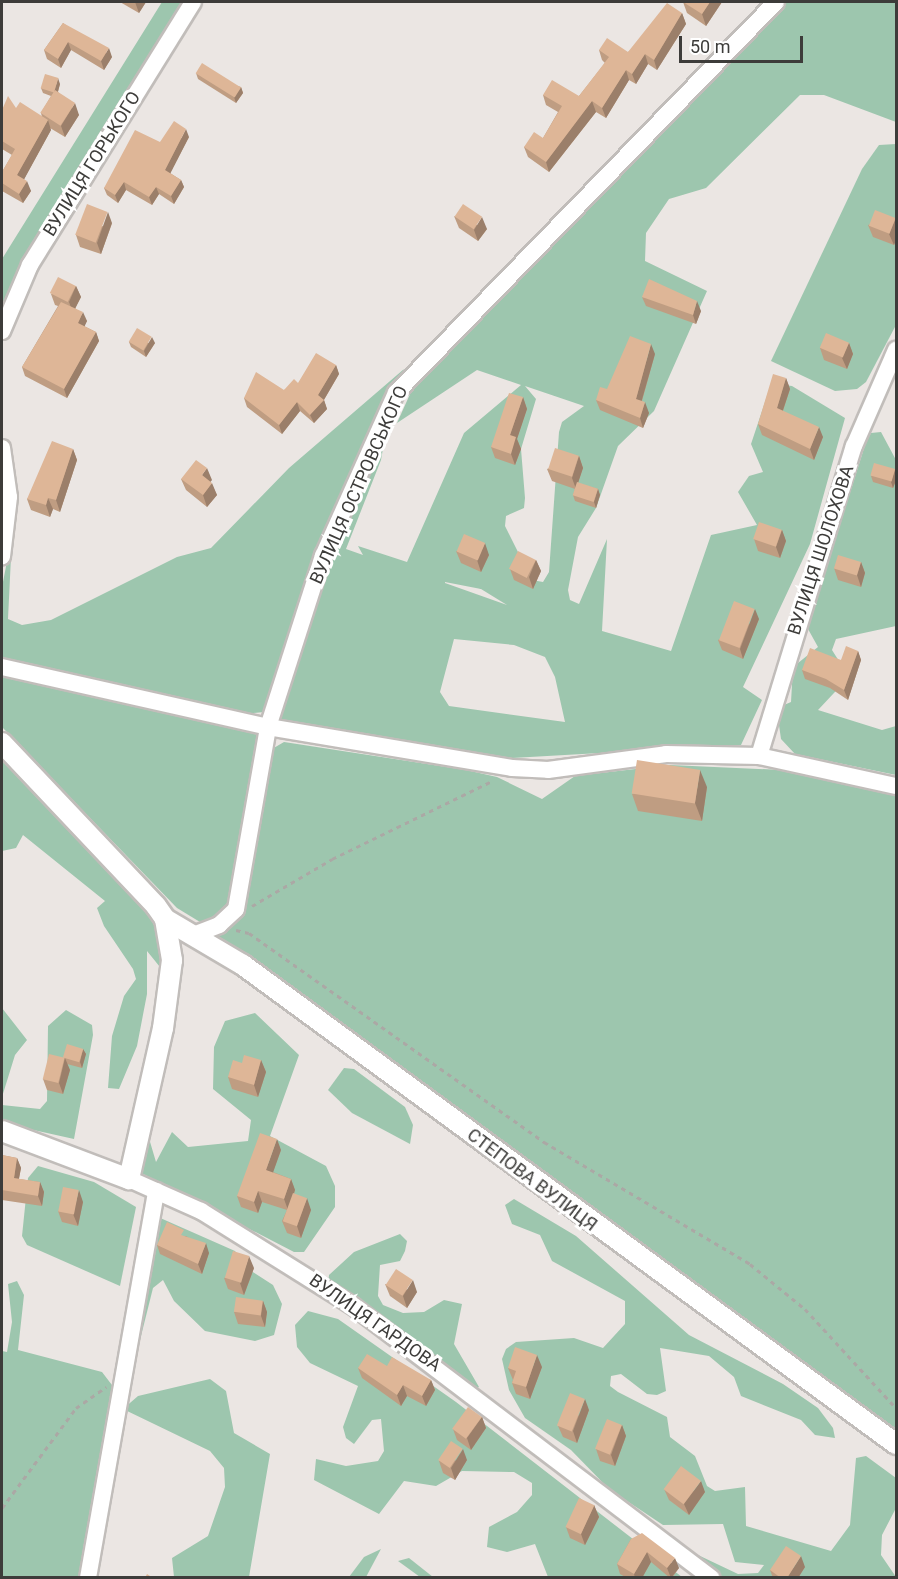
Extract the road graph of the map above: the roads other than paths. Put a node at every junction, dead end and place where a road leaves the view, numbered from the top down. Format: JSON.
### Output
{"nodes":[{"id":1,"x":193,"y":2,"type":"edge"},
{"id":2,"x":774,"y":5,"type":"edge"},
{"id":3,"x":2,"y":331,"type":"edge"},
{"id":4,"x":897,"y":350,"type":"edge"},
{"id":5,"x":2,"y":448,"type":"edge"},
{"id":6,"x":2,"y":557,"type":"edge"},
{"id":7,"x":2,"y":667,"type":"edge"},
{"id":8,"x":268,"y":727,"type":"junction"},
{"id":9,"x":2,"y":743,"type":"edge"},
{"id":10,"x":759,"y":756,"type":"junction"},
{"id":11,"x":897,"y":786,"type":"edge"},
{"id":12,"x":165,"y":919,"type":"junction"},
{"id":13,"x":196,"y":934,"type":"junction"},
{"id":14,"x":2,"y":1131,"type":"edge"},
{"id":15,"x":129,"y":1179,"type":"junction"},
{"id":16,"x":156,"y":1191,"type":"junction"},
{"id":17,"x":897,"y":1444,"type":"edge"},
{"id":18,"x":88,"y":1578,"type":"edge"},
{"id":19,"x":711,"y":1578,"type":"edge"}],
"edges":[{"from":1,"to":3,"type":"street","name":"ВУЛИЦЯ ГОРЬКОГО"},
{"from":2,"to":8,"type":"street","name":"ВУЛИЦЯ ОСТРОВСЬКОГО"},
{"from":4,"to":10,"type":"street","name":"ВУЛИЦЯ ШОЛОХОВА"},
{"from":5,"to":6,"type":"street"},
{"from":7,"to":8,"type":"street"},
{"from":8,"to":10,"type":"street"},
{"from":8,"to":13,"type":"street","name":"ВУЛИЦЯ ОСТРОВСЬКОГО"},
{"from":9,"to":12,"type":"street"},
{"from":10,"to":11,"type":"street"},
{"from":12,"to":13,"type":"street","name":"СТЕПОВА ВУЛИЦЯ"},
{"from":12,"to":15,"type":"street"},
{"from":13,"to":17,"type":"street","name":"СТЕПОВА ВУЛИЦЯ"},
{"from":14,"to":15,"type":"street","name":"ВУЛИЦЯ ГАРДОВА"},
{"from":15,"to":16,"type":"street","name":"ВУЛИЦЯ ГАРДОВА"},
{"from":16,"to":18,"type":"street"},
{"from":16,"to":19,"type":"street","name":"ВУЛИЦЯ ГАРДОВА"}]}
